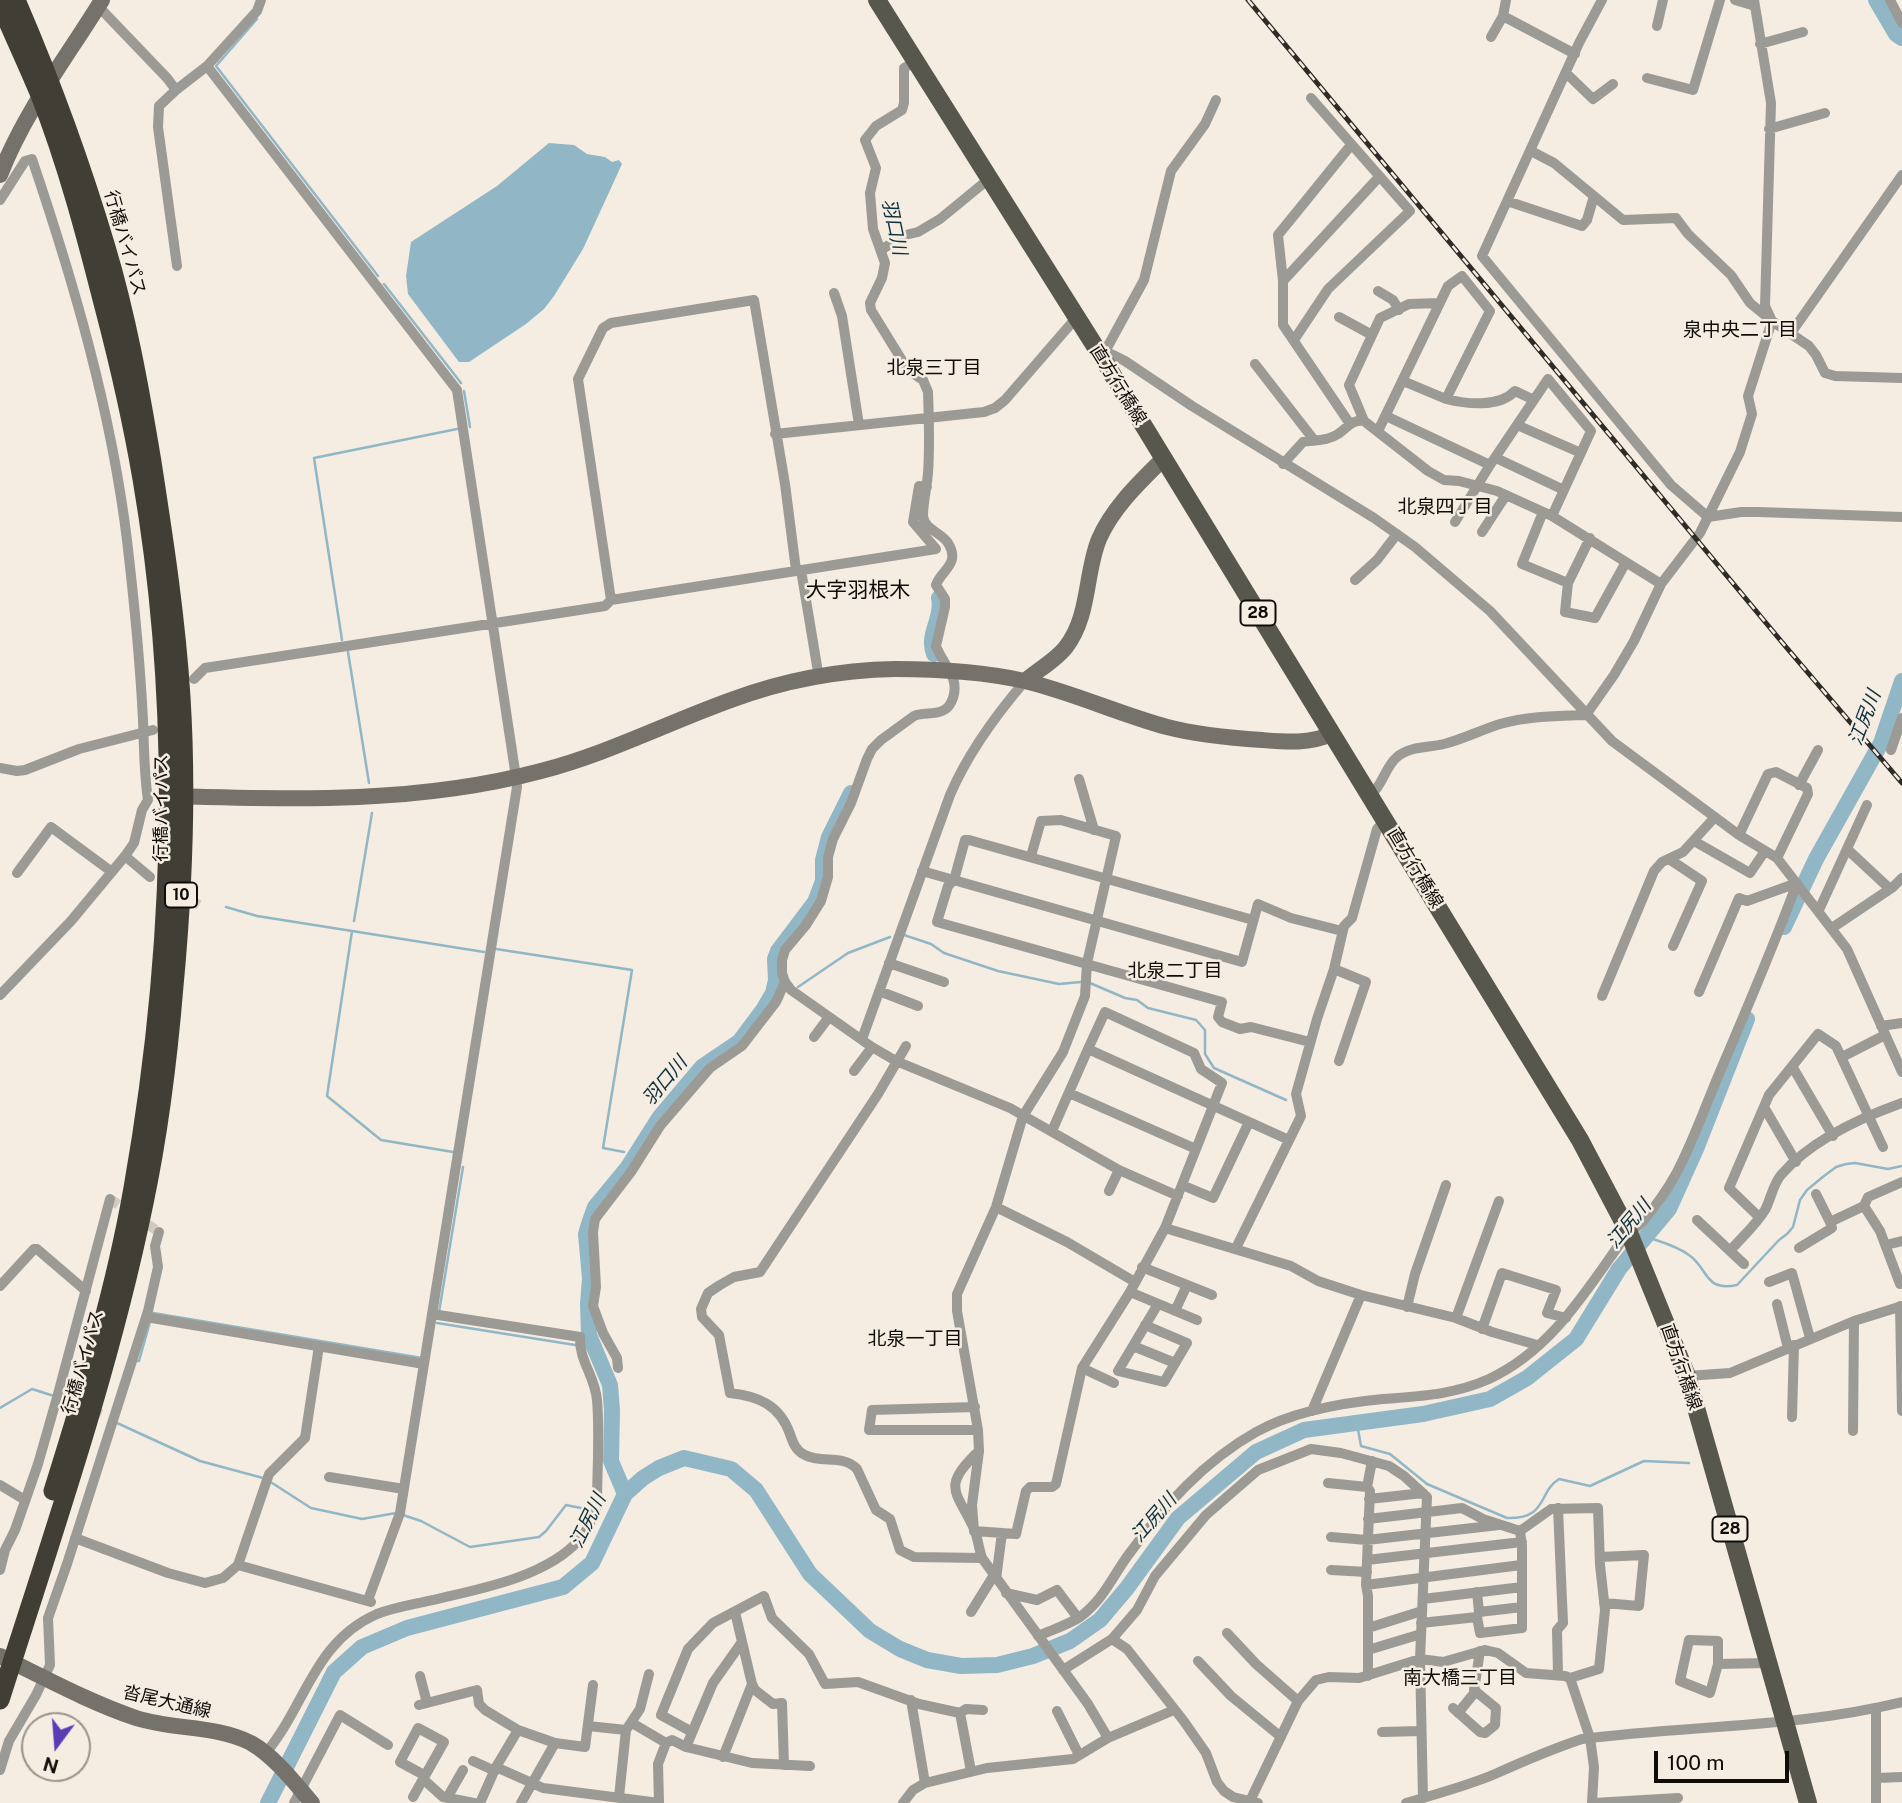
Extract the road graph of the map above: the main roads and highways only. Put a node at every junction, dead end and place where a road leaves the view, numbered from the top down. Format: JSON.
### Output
{"nodes":[{"id":1,"x":16,"y":0,"type":"edge"},
{"id":2,"x":877,"y":0,"type":"edge"},
{"id":3,"x":0,"y":4,"type":"edge"},
{"id":4,"x":30,"y":53,"type":"junction"},
{"id":5,"x":4,"y":1658,"type":"edge"},
{"id":6,"x":0,"y":1700,"type":"edge"},
{"id":7,"x":1808,"y":1803,"type":"edge"}],
"edges":[{"from":1,"to":4,"type":"highway","name":"行橋バイパス","number":"10"},
{"from":2,"to":7,"type":"main road","name":"直方行橋線","number":"28"},
{"from":3,"to":4,"type":"highway","name":"行橋バイパス","number":"10"},
{"from":4,"to":5,"type":"highway","name":"行橋バイパス","number":"10"},
{"from":5,"to":6,"type":"highway","name":"行橋バイパス","number":"10"}]}
